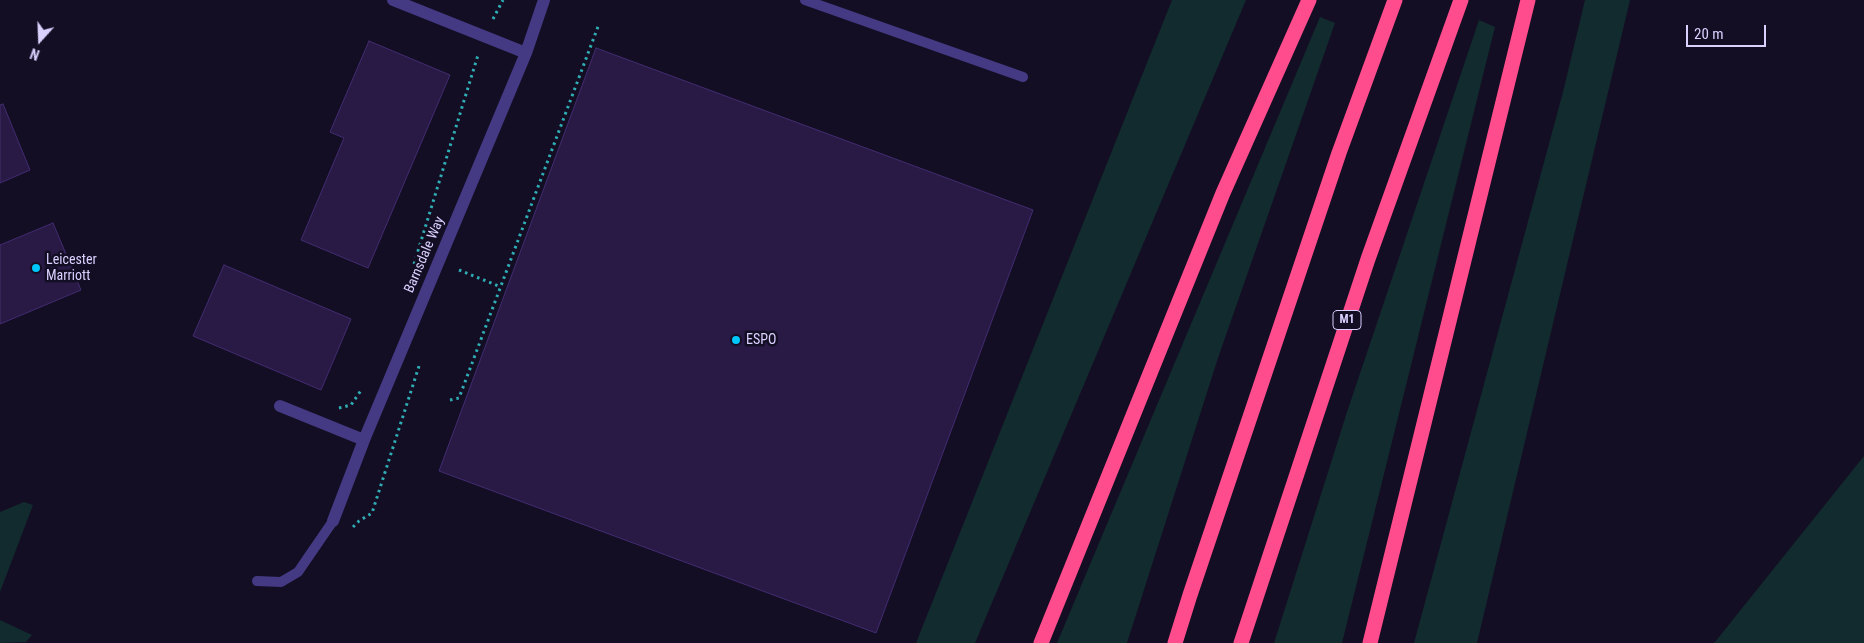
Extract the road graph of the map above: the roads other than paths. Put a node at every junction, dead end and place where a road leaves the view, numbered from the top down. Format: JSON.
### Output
{"nodes":[{"id":1,"x":392,"y":0,"type":"edge"},
{"id":2,"x":544,"y":0,"type":"edge"},
{"id":3,"x":805,"y":0,"type":"edge"},
{"id":4,"x":1309,"y":0,"type":"edge"},
{"id":5,"x":1395,"y":0,"type":"edge"},
{"id":6,"x":1461,"y":0,"type":"edge"},
{"id":7,"x":1528,"y":0,"type":"edge"},
{"id":8,"x":526,"y":52,"type":"junction"},
{"id":9,"x":1023,"y":77,"type":"dead end"},
{"id":10,"x":280,"y":406,"type":"dead end"},
{"id":11,"x":364,"y":440,"type":"junction"},
{"id":12,"x":333,"y":521,"type":"joint"},
{"id":13,"x":257,"y":581,"type":"dead end"},
{"id":14,"x":1041,"y":643,"type":"edge"},
{"id":15,"x":1175,"y":643,"type":"edge"},
{"id":16,"x":1241,"y":643,"type":"edge"},
{"id":17,"x":1370,"y":643,"type":"edge"}],
"edges":[{"from":1,"to":8,"type":"street"},
{"from":2,"to":8,"type":"street","name":"Barnsdale Way"},
{"from":3,"to":9,"type":"lane"},
{"from":4,"to":14,"type":"highway"},
{"from":5,"to":15,"type":"highway"},
{"from":6,"to":16,"type":"highway","number":"M1"},
{"from":7,"to":17,"type":"highway"},
{"from":8,"to":11,"type":"street","name":"Barnsdale Way"},
{"from":10,"to":11,"type":"street"},
{"from":11,"to":12,"type":"street","name":"Barnsdale Way"},
{"from":12,"to":13,"type":"lane"}]}
